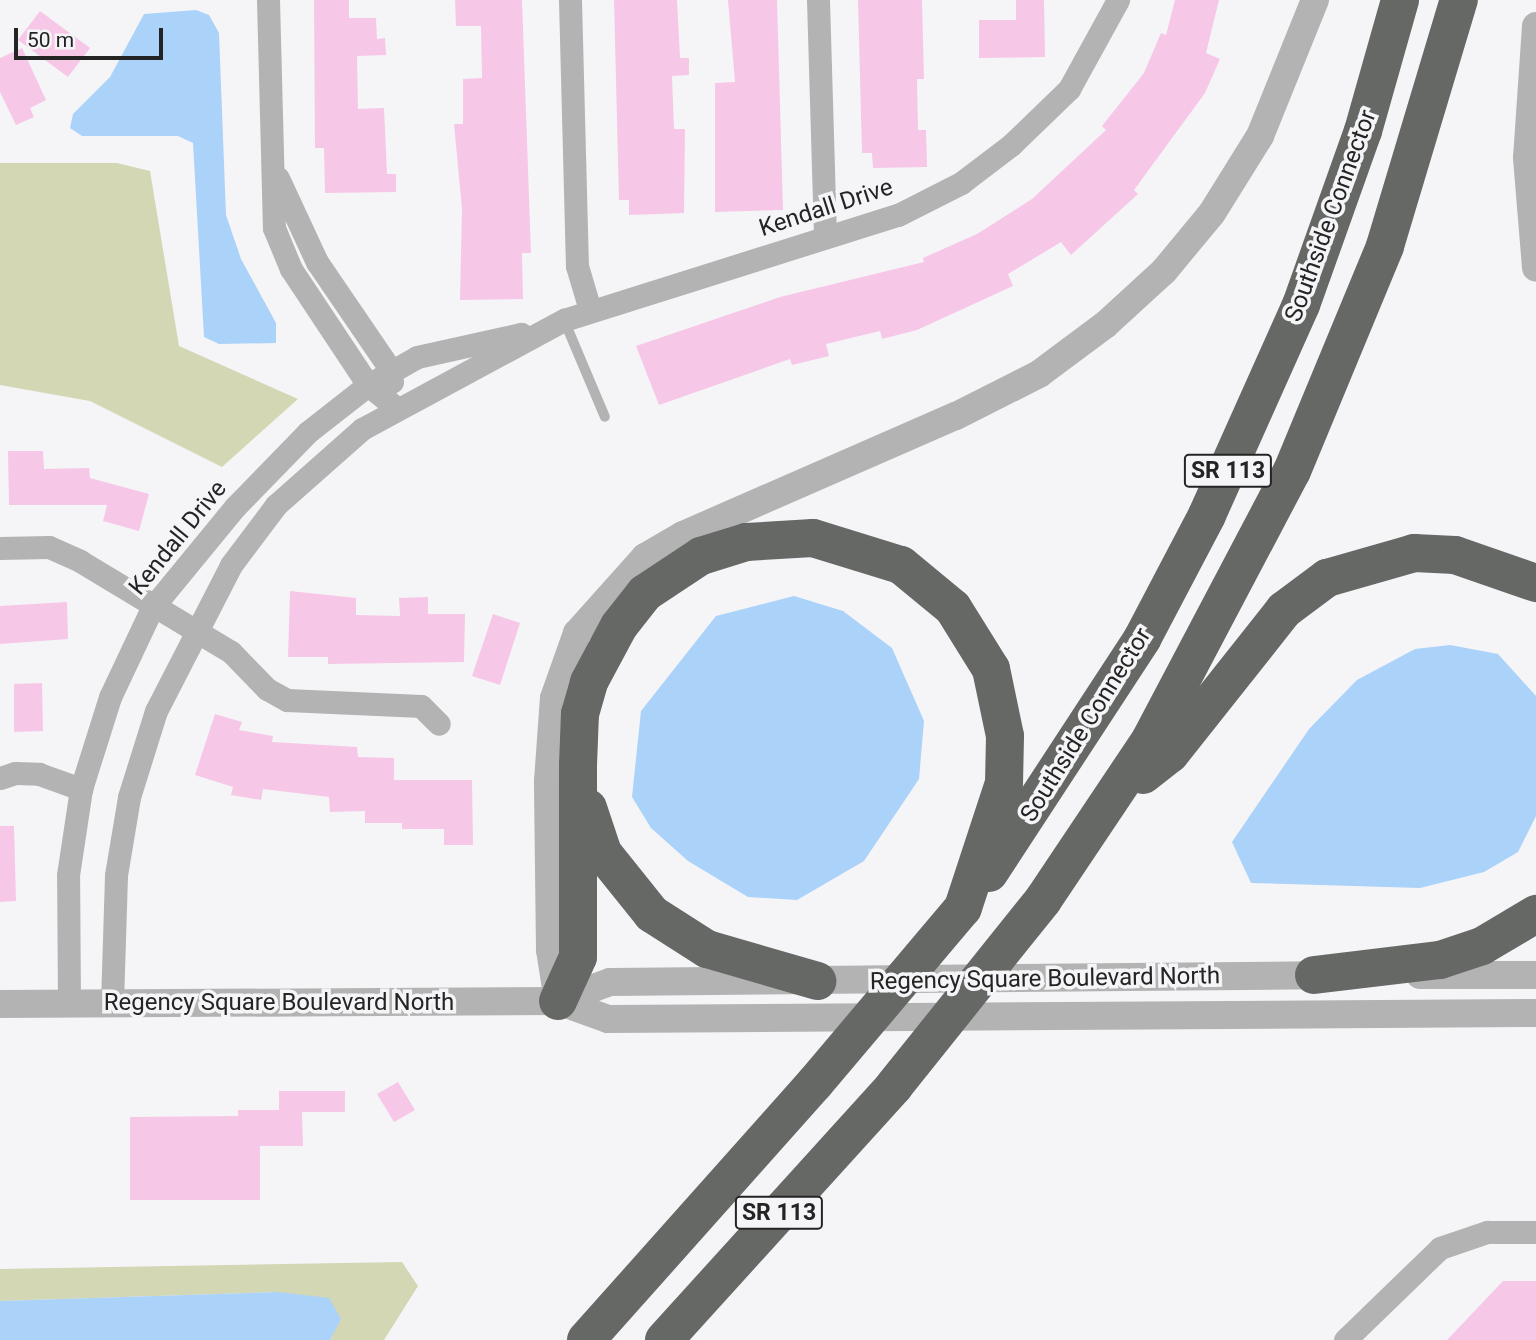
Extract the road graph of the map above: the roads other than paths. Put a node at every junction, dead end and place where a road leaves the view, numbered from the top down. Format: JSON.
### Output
{"nodes":[{"id":1,"x":268,"y":0,"type":"edge"},
{"id":2,"x":570,"y":0,"type":"edge"},
{"id":3,"x":818,"y":0,"type":"edge"},
{"id":4,"x":1118,"y":0,"type":"edge"},
{"id":5,"x":1315,"y":0,"type":"edge"},
{"id":6,"x":1394,"y":0,"type":"edge"},
{"id":7,"x":1400,"y":0,"type":"edge"},
{"id":8,"x":1459,"y":0,"type":"edge"},
{"id":9,"x":1476,"y":0,"type":"edge"},
{"id":10,"x":1536,"y":26,"type":"edge"},
{"id":11,"x":1387,"y":48,"type":"junction"},
{"id":12,"x":1428,"y":112,"type":"junction"},
{"id":13,"x":273,"y":168,"type":"junction"},
{"id":14,"x":825,"y":236,"type":"junction"},
{"id":15,"x":1536,"y":268,"type":"edge"},
{"id":16,"x":590,"y":310,"type":"junction"},
{"id":17,"x":560,"y":323,"type":"junction"},
{"id":18,"x":390,"y":369,"type":"junction"},
{"id":19,"x":368,"y":385,"type":"junction"},
{"id":20,"x":398,"y":409,"type":"junction"},
{"id":21,"x":605,"y":417,"type":"dead end"},
{"id":22,"x":0,"y":548,"type":"edge"},
{"id":23,"x":1536,"y":583,"type":"edge"},
{"id":24,"x":152,"y":608,"type":"junction"},
{"id":25,"x":193,"y":629,"type":"junction"},
{"id":26,"x":439,"y":724,"type":"dead end"},
{"id":27,"x":578,"y":765,"type":"junction"},
{"id":28,"x":0,"y":778,"type":"edge"},
{"id":29,"x":81,"y":789,"type":"junction"},
{"id":30,"x":1116,"y":795,"type":"junction"},
{"id":31,"x":965,"y":903,"type":"junction"},
{"id":32,"x":1536,"y":914,"type":"edge"},
{"id":33,"x":1314,"y":975,"type":"junction"},
{"id":34,"x":1536,"y":975,"type":"edge"},
{"id":35,"x":817,"y":981,"type":"junction"},
{"id":36,"x":558,"y":1001,"type":"junction"},
{"id":37,"x":113,"y":1003,"type":"junction"},
{"id":38,"x":0,"y":1004,"type":"edge"},
{"id":39,"x":69,"y":1004,"type":"junction"},
{"id":40,"x":1536,"y":1013,"type":"edge"},
{"id":41,"x":1536,"y":1232,"type":"edge"},
{"id":42,"x":586,"y":1340,"type":"edge"},
{"id":43,"x":664,"y":1340,"type":"edge"},
{"id":44,"x":1345,"y":1340,"type":"edge"}],
"edges":[{"from":1,"to":13,"type":"street"},
{"from":2,"to":16,"type":"street"},
{"from":3,"to":14,"type":"street"},
{"from":4,"to":14,"type":"street","name":"Kendall Drive"},
{"from":5,"to":36,"type":"street"},
{"from":6,"to":11,"type":"highway"},
{"from":7,"to":11,"type":"highway","name":"Southside Connector","number":"SR 113"},
{"from":8,"to":12,"type":"highway","number":"SR 113"},
{"from":9,"to":12,"type":"highway"},
{"from":10,"to":15,"type":"street"},
{"from":11,"to":31,"type":"highway","name":"Southside Connector","number":"SR 113"},
{"from":12,"to":30,"type":"highway","number":"SR 113"},
{"from":13,"to":18,"type":"street"},
{"from":13,"to":19,"type":"street"},
{"from":14,"to":16,"type":"street","name":"Kendall Drive"},
{"from":16,"to":17,"type":"street","name":"Kendall Drive"},
{"from":17,"to":18,"type":"street","name":"Kendall Drive"},
{"from":17,"to":20,"type":"street","name":"Kendall Drive"},
{"from":17,"to":21,"type":"lane"},
{"from":18,"to":19,"type":"street","name":"Kendall Drive"},
{"from":18,"to":20,"type":"street"},
{"from":19,"to":20,"type":"street"},
{"from":19,"to":24,"type":"street","name":"Kendall Drive"},
{"from":20,"to":25,"type":"street","name":"Kendall Drive"},
{"from":22,"to":24,"type":"street"},
{"from":23,"to":30,"type":"highway"},
{"from":24,"to":25,"type":"street"},
{"from":24,"to":29,"type":"street","name":"Kendall Drive"},
{"from":25,"to":26,"type":"street"},
{"from":25,"to":37,"type":"street","name":"Kendall Drive"},
{"from":27,"to":31,"type":"highway"},
{"from":27,"to":35,"type":"highway"},
{"from":27,"to":36,"type":"highway"},
{"from":28,"to":29,"type":"street"},
{"from":29,"to":39,"type":"street","name":"Kendall Drive"},
{"from":30,"to":43,"type":"highway","number":"SR 113","bridge":true},
{"from":31,"to":42,"type":"highway","name":"Southside Connector","number":"SR 113","bridge":true},
{"from":32,"to":33,"type":"highway"},
{"from":33,"to":34,"type":"street","name":"Regency Square Boulevard North"},
{"from":33,"to":35,"type":"street","name":"Regency Square Boulevard North"},
{"from":35,"to":36,"type":"street","name":"Regency Square Boulevard North"},
{"from":36,"to":37,"type":"street","name":"Regency Square Boulevard North"},
{"from":36,"to":40,"type":"street","name":"Regency Square Boulevard North"},
{"from":37,"to":39,"type":"street","name":"Regency Square Boulevard North"},
{"from":38,"to":39,"type":"street","name":"Regency Square Boulevard North"},
{"from":41,"to":44,"type":"street"}]}
